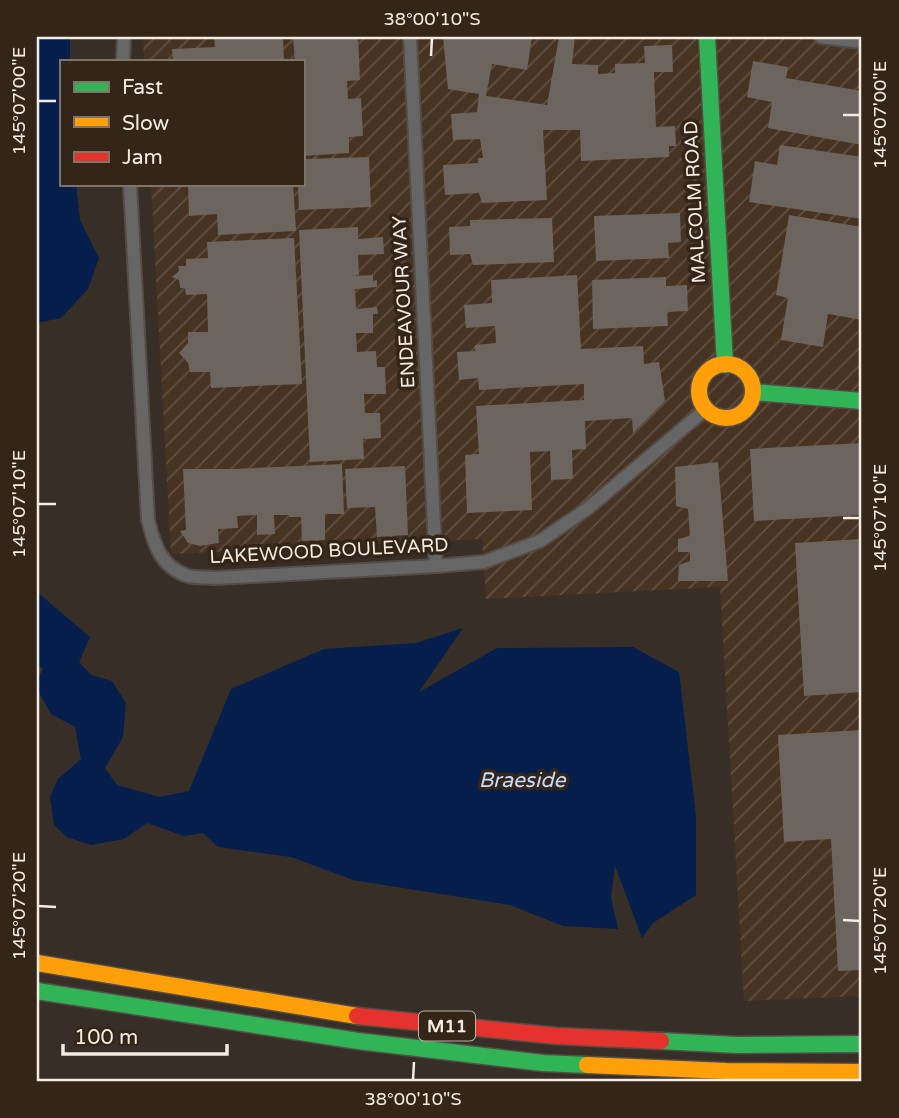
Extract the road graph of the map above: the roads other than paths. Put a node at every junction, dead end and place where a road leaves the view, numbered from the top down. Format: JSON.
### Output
{"nodes":[{"id":1,"x":124,"y":37,"type":"edge"},
{"id":2,"x":410,"y":37,"type":"edge"},
{"id":3,"x":707,"y":37,"type":"edge"},
{"id":4,"x":821,"y":37,"type":"edge"},
{"id":5,"x":862,"y":42,"type":"edge"},
{"id":6,"x":123,"y":60,"type":"edge"},
{"id":7,"x":130,"y":186,"type":"edge"},
{"id":8,"x":725,"y":365,"type":"junction"},
{"id":9,"x":753,"y":392,"type":"junction"},
{"id":10,"x":862,"y":401,"type":"edge"},
{"id":11,"x":706,"y":409,"type":"junction"},
{"id":12,"x":436,"y":566,"type":"junction"},
{"id":13,"x":37,"y":963,"type":"edge"},
{"id":14,"x":37,"y":991,"type":"edge"},
{"id":15,"x":862,"y":1044,"type":"edge"},
{"id":16,"x":862,"y":1072,"type":"edge"}],
"edges":[{"from":1,"to":6,"type":"street"},
{"from":2,"to":12,"type":"street","name":"ENDEAVOUR WAY"},
{"from":3,"to":8,"type":"main road","name":"MALCOLM ROAD"},
{"from":4,"to":5,"type":"street"},
{"from":7,"to":12,"type":"street","name":"LAKEWOOD BOULEVARD"},
{"from":8,"to":9,"type":"main road"},
{"from":8,"to":11,"type":"main road"},
{"from":9,"to":10,"type":"main road"},
{"from":9,"to":11,"type":"main road"},
{"from":11,"to":12,"type":"street","name":"LAKEWOOD BOULEVARD"},
{"from":13,"to":15,"type":"main road","number":"M11"},
{"from":14,"to":16,"type":"main road","number":"M11"}]}
